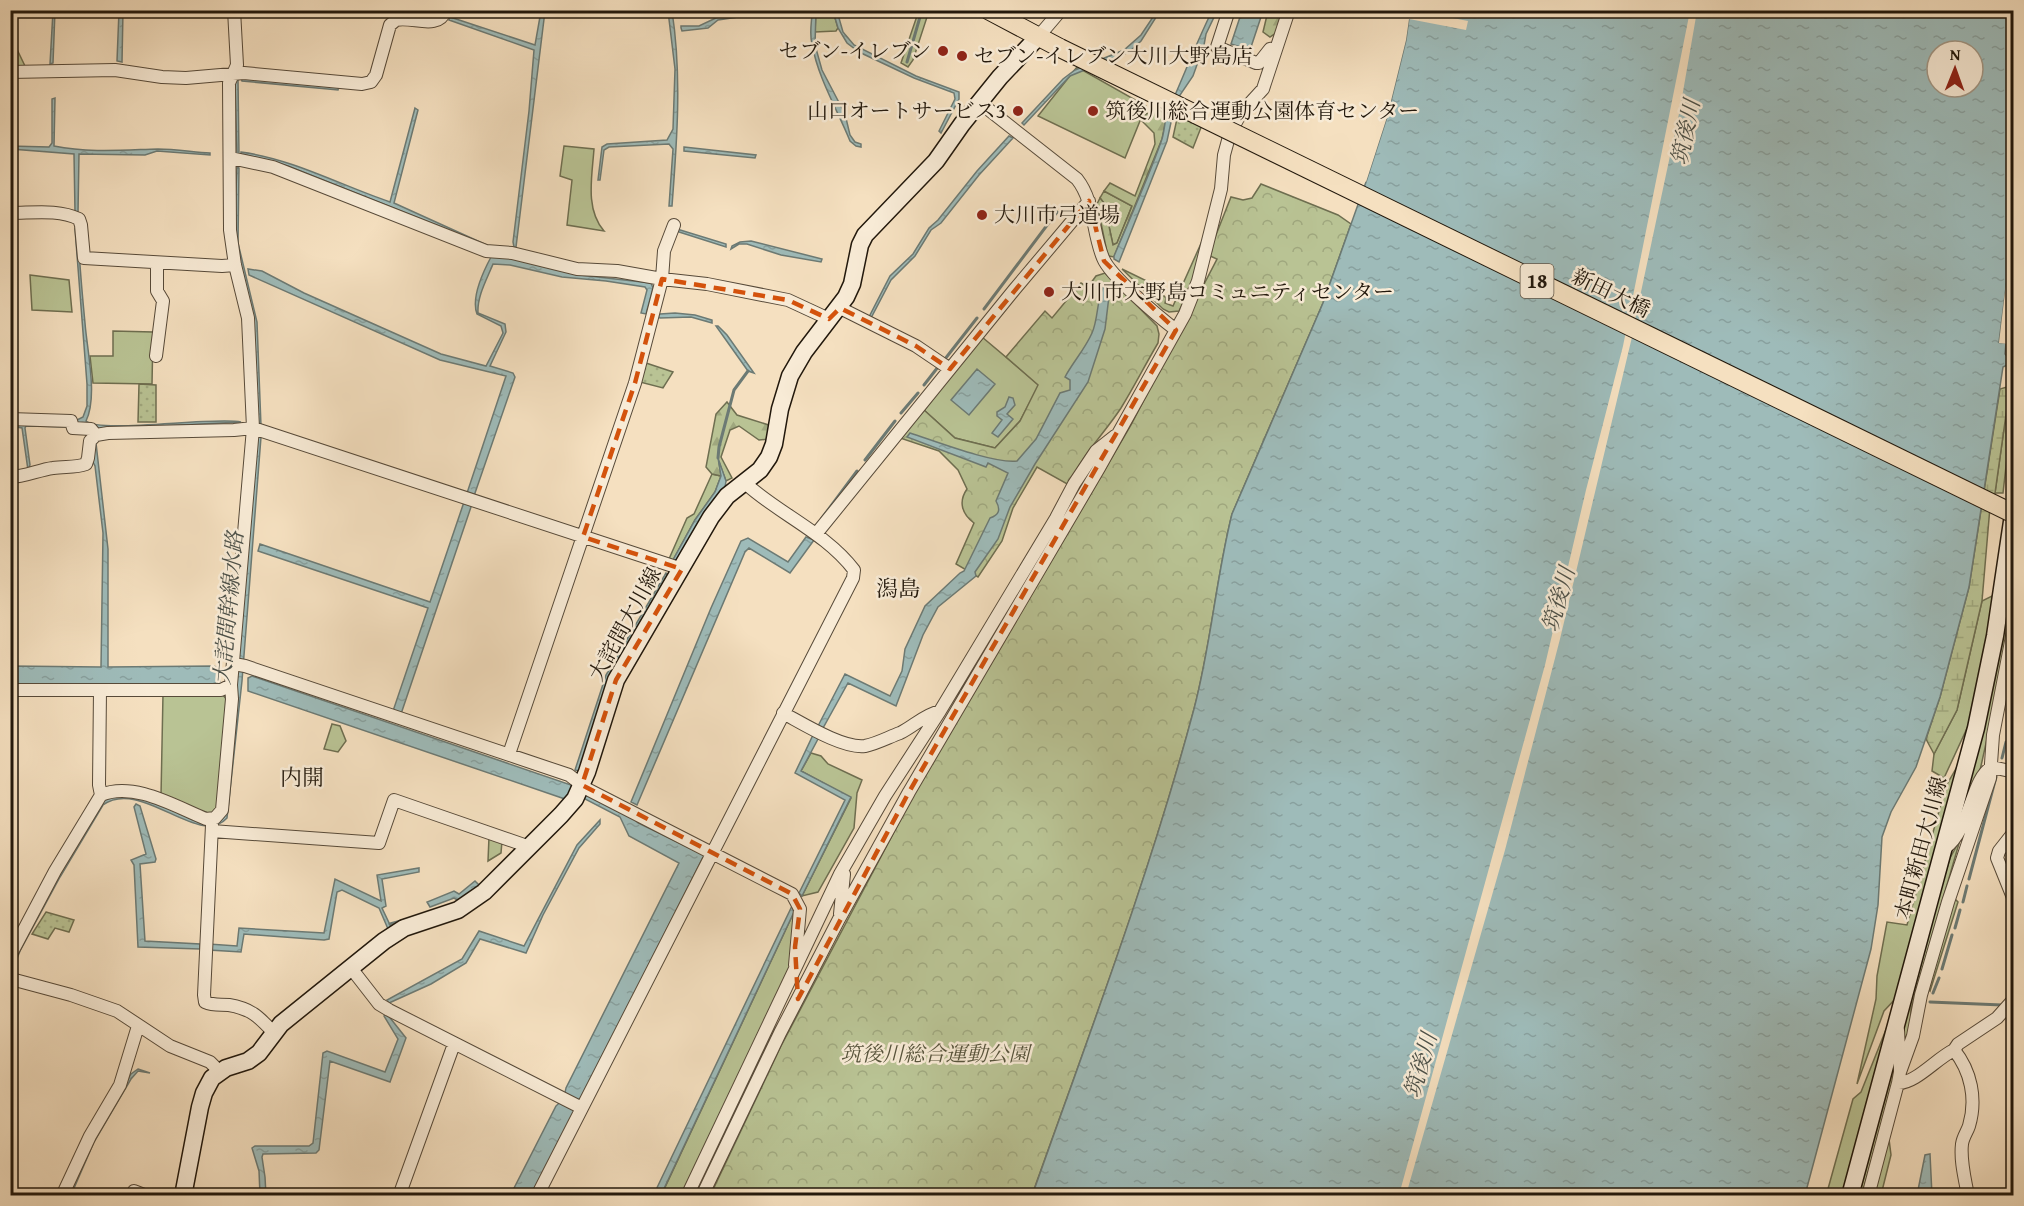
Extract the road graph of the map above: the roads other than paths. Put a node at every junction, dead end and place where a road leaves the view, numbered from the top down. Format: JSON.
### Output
{"nodes":[{"id":1,"x":234,"y":10,"type":"edge"},
{"id":2,"x":447,"y":10,"type":"edge"},
{"id":3,"x":988,"y":10,"type":"edge"},
{"id":4,"x":1061,"y":10,"type":"edge"},
{"id":5,"x":1229,"y":10,"type":"edge"},
{"id":6,"x":1289,"y":10,"type":"edge"},
{"id":7,"x":1038,"y":37,"type":"junction"},
{"id":8,"x":1276,"y":48,"type":"junction"},
{"id":9,"x":10,"y":72,"type":"edge"},
{"id":10,"x":233,"y":74,"type":"junction"},
{"id":11,"x":979,"y":102,"type":"junction"},
{"id":12,"x":236,"y":159,"type":"junction"},
{"id":13,"x":1089,"y":201,"type":"junction"},
{"id":14,"x":10,"y":213,"type":"edge"},
{"id":15,"x":674,"y":225,"type":"dead end"},
{"id":16,"x":157,"y":263,"type":"junction"},
{"id":17,"x":235,"y":264,"type":"junction"},
{"id":18,"x":662,"y":279,"type":"junction"},
{"id":19,"x":834,"y":313,"type":"junction"},
{"id":20,"x":1176,"y":330,"type":"junction"},
{"id":21,"x":156,"y":356,"type":"dead end"},
{"id":22,"x":950,"y":369,"type":"junction"},
{"id":23,"x":10,"y":419,"type":"edge"},
{"id":24,"x":258,"y":429,"type":"junction"},
{"id":25,"x":1118,"y":433,"type":"junction"},
{"id":26,"x":96,"y":435,"type":"junction"},
{"id":27,"x":10,"y":477,"type":"edge"},
{"id":28,"x":745,"y":483,"type":"junction"},
{"id":29,"x":2013,"y":508,"type":"edge"},
{"id":30,"x":2013,"y":514,"type":"edge"},
{"id":31,"x":816,"y":534,"type":"junction"},
{"id":32,"x":583,"y":537,"type":"junction"},
{"id":33,"x":682,"y":569,"type":"junction"},
{"id":34,"x":2013,"y":626,"type":"edge"},
{"id":35,"x":239,"y":665,"type":"junction"},
{"id":36,"x":231,"y":685,"type":"junction"},
{"id":37,"x":10,"y":690,"type":"edge"},
{"id":38,"x":100,"y":690,"type":"junction"},
{"id":39,"x":940,"y":711,"type":"junction"},
{"id":40,"x":783,"y":713,"type":"junction"},
{"id":41,"x":509,"y":754,"type":"junction"},
{"id":42,"x":1992,"y":767,"type":"junction"},
{"id":43,"x":2013,"y":772,"type":"edge"},
{"id":44,"x":582,"y":785,"type":"junction"},
{"id":45,"x":101,"y":795,"type":"junction"},
{"id":46,"x":212,"y":825,"type":"junction"},
{"id":47,"x":2013,"y":832,"type":"edge"},
{"id":48,"x":530,"y":847,"type":"junction"},
{"id":49,"x":1945,"y":848,"type":"junction"},
{"id":50,"x":712,"y":852,"type":"junction"},
{"id":51,"x":844,"y":867,"type":"junction"},
{"id":52,"x":2013,"y":900,"type":"edge"},
{"id":53,"x":839,"y":919,"type":"junction"},
{"id":54,"x":10,"y":956,"type":"edge"},
{"id":55,"x":351,"y":968,"type":"junction"},
{"id":56,"x":795,"y":971,"type":"junction"},
{"id":57,"x":12,"y":979,"type":"edge"},
{"id":58,"x":798,"y":999,"type":"junction"},
{"id":59,"x":2013,"y":999,"type":"edge"},
{"id":60,"x":1896,"y":1023,"type":"junction"},
{"id":61,"x":138,"y":1026,"type":"junction"},
{"id":62,"x":274,"y":1033,"type":"junction"},
{"id":63,"x":454,"y":1044,"type":"junction"},
{"id":64,"x":1954,"y":1050,"type":"junction"},
{"id":65,"x":220,"y":1072,"type":"junction"},
{"id":66,"x":1899,"y":1078,"type":"junction"},
{"id":67,"x":582,"y":1108,"type":"junction"},
{"id":68,"x":134,"y":1191,"type":"dead end"},
{"id":69,"x":62,"y":1196,"type":"edge"},
{"id":70,"x":147,"y":1196,"type":"edge"},
{"id":71,"x":183,"y":1196,"type":"edge"},
{"id":72,"x":399,"y":1196,"type":"edge"},
{"id":73,"x":537,"y":1196,"type":"edge"},
{"id":74,"x":687,"y":1196,"type":"edge"},
{"id":75,"x":702,"y":1196,"type":"edge"},
{"id":76,"x":1850,"y":1196,"type":"edge"},
{"id":77,"x":1868,"y":1196,"type":"edge"},
{"id":78,"x":1968,"y":1196,"type":"edge"}],
"edges":[{"from":1,"to":10,"type":"street"},
{"from":2,"to":10,"type":"street"},
{"from":3,"to":7,"type":"main road","number":"18"},
{"from":4,"to":7,"type":"street"},
{"from":5,"to":8,"type":"street"},
{"from":6,"to":8,"type":"street"},
{"from":7,"to":11,"type":"main road","name":"大詫間大川線"},
{"from":7,"to":30,"type":"main road","name":"新田大橋","number":"18","bridge":true},
{"from":8,"to":20,"type":"street"},
{"from":9,"to":10,"type":"street"},
{"from":10,"to":12,"type":"street"},
{"from":11,"to":13,"type":"street"},
{"from":11,"to":19,"type":"main road","name":"大詫間大川線"},
{"from":12,"to":17,"type":"street"},
{"from":12,"to":18,"type":"street"},
{"from":13,"to":20,"type":"street"},
{"from":13,"to":22,"type":"street"},
{"from":14,"to":16,"type":"street"},
{"from":15,"to":18,"type":"street"},
{"from":16,"to":17,"type":"street"},
{"from":16,"to":21,"type":"street"},
{"from":17,"to":24,"type":"street"},
{"from":18,"to":19,"type":"street"},
{"from":18,"to":32,"type":"street"},
{"from":19,"to":22,"type":"street"},
{"from":19,"to":28,"type":"main road","name":"大詫間大川線"},
{"from":20,"to":25,"type":"street"},
{"from":22,"to":31,"type":"street"},
{"from":23,"to":26,"type":"street"},
{"from":24,"to":26,"type":"street"},
{"from":24,"to":32,"type":"street"},
{"from":24,"to":35,"type":"street"},
{"from":25,"to":39,"type":"street"},
{"from":25,"to":53,"type":"street"},
{"from":26,"to":27,"type":"street"},
{"from":28,"to":31,"type":"street"},
{"from":28,"to":33,"type":"main road","name":"大詫間大川線"},
{"from":29,"to":49,"type":"main road","name":"本町新田大川線"},
{"from":31,"to":40,"type":"street"},
{"from":32,"to":33,"type":"street"},
{"from":32,"to":41,"type":"street"},
{"from":33,"to":44,"type":"main road","name":"大詫間大川線"},
{"from":34,"to":42,"type":"street"},
{"from":35,"to":36,"type":"street"},
{"from":35,"to":41,"type":"street"},
{"from":36,"to":38,"type":"street"},
{"from":36,"to":46,"type":"street"},
{"from":37,"to":38,"type":"street"},
{"from":38,"to":45,"type":"street"},
{"from":39,"to":40,"type":"street"},
{"from":39,"to":51,"type":"street"},
{"from":40,"to":50,"type":"street"},
{"from":41,"to":44,"type":"street"},
{"from":42,"to":43,"type":"street"},
{"from":42,"to":49,"type":"street"},
{"from":42,"to":66,"type":"street"},
{"from":44,"to":48,"type":"main road","name":"大詫間大川線"},
{"from":44,"to":50,"type":"street"},
{"from":45,"to":46,"type":"street"},
{"from":45,"to":54,"type":"street"},
{"from":46,"to":48,"type":"street"},
{"from":46,"to":62,"type":"street"},
{"from":47,"to":52,"type":"street"},
{"from":48,"to":55,"type":"main road","name":"大詫間大川線"},
{"from":49,"to":60,"type":"main road","name":"本町新田大川線"},
{"from":50,"to":56,"type":"street"},
{"from":50,"to":67,"type":"street"},
{"from":51,"to":53,"type":"street"},
{"from":51,"to":56,"type":"street"},
{"from":53,"to":58,"type":"street"},
{"from":55,"to":62,"type":"main road","name":"大詫間大川線"},
{"from":55,"to":63,"type":"street"},
{"from":56,"to":58,"type":"street"},
{"from":56,"to":74,"type":"street"},
{"from":57,"to":61,"type":"street"},
{"from":58,"to":75,"type":"street"},
{"from":59,"to":64,"type":"street"},
{"from":60,"to":66,"type":"street"},
{"from":60,"to":76,"type":"main road","name":"本町新田大川線"},
{"from":61,"to":65,"type":"street"},
{"from":61,"to":69,"type":"street"},
{"from":62,"to":65,"type":"main road","name":"大詫間大川線"},
{"from":63,"to":67,"type":"street"},
{"from":63,"to":72,"type":"street"},
{"from":64,"to":66,"type":"street"},
{"from":64,"to":78,"type":"street"},
{"from":65,"to":71,"type":"main road"},
{"from":66,"to":77,"type":"street"},
{"from":67,"to":73,"type":"street"},
{"from":68,"to":70,"type":"street"}]}
